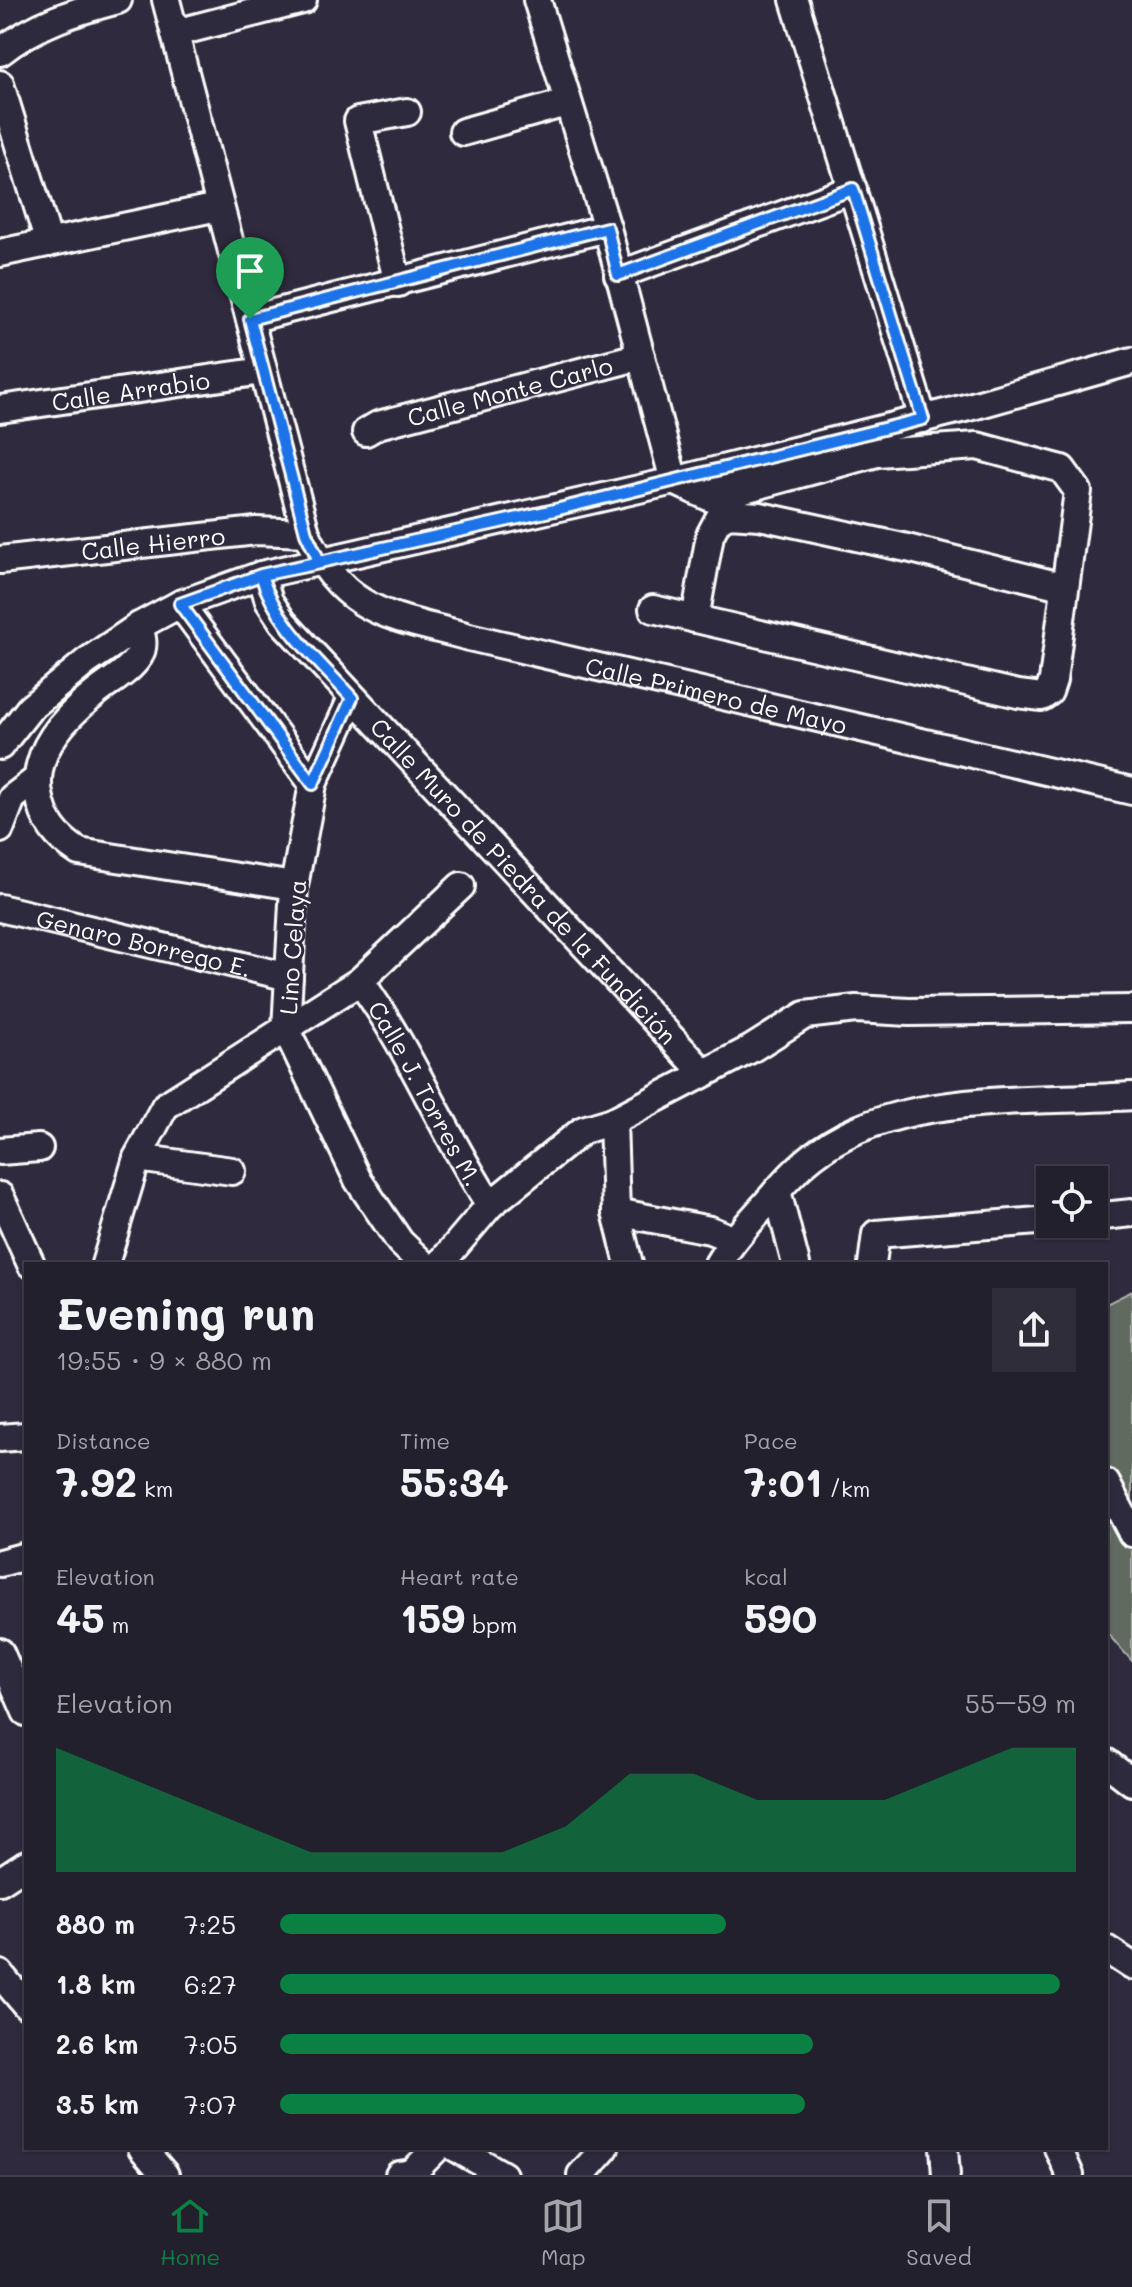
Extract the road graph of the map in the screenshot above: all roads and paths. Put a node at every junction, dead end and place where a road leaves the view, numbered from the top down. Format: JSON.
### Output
{"nodes":[{"id":1,"x":118,"y":0,"type":"edge"},
{"id":2,"x":166,"y":0,"type":"edge"},
{"id":3,"x":303,"y":0,"type":"edge"},
{"id":4,"x":537,"y":0,"type":"edge"},
{"id":5,"x":794,"y":0,"type":"edge"},
{"id":6,"x":175,"y":33,"type":"junction"},
{"id":7,"x":0,"y":52,"type":"edge"},
{"id":8,"x":0,"y":84,"type":"edge"},
{"id":9,"x":566,"y":103,"type":"junction"},
{"id":10,"x":407,"y":112,"type":"dead end"},
{"id":11,"x":463,"y":132,"type":"dead end"},
{"id":12,"x":853,"y":189,"type":"junction"},
{"id":13,"x":218,"y":207,"type":"junction"},
{"id":14,"x":607,"y":228,"type":"junction"},
{"id":15,"x":49,"y":243,"type":"junction"},
{"id":16,"x":0,"y":253,"type":"edge"},
{"id":17,"x":618,"y":275,"type":"junction"},
{"id":18,"x":398,"y":283,"type":"junction"},
{"id":19,"x":250,"y":319,"type":"junction"},
{"id":20,"x":641,"y":356,"type":"junction"},
{"id":21,"x":1132,"y":361,"type":"edge"},
{"id":22,"x":263,"y":371,"type":"junction"},
{"id":23,"x":0,"y":409,"type":"edge"},
{"id":24,"x":923,"y":419,"type":"junction"},
{"id":25,"x":372,"y":428,"type":"dead end"},
{"id":26,"x":674,"y":481,"type":"junction"},
{"id":27,"x":306,"y":533,"type":"junction"},
{"id":28,"x":0,"y":560,"type":"edge"},
{"id":29,"x":320,"y":563,"type":"junction"},
{"id":30,"x":261,"y":575,"type":"junction"},
{"id":31,"x":1065,"y":587,"type":"junction"},
{"id":32,"x":180,"y":604,"type":"junction"},
{"id":33,"x":653,"y":609,"type":"dead end"},
{"id":34,"x":695,"y":619,"type":"junction"},
{"id":35,"x":139,"y":626,"type":"junction"},
{"id":36,"x":352,"y":698,"type":"junction"},
{"id":37,"x":0,"y":746,"type":"edge"},
{"id":38,"x":37,"y":779,"type":"junction"},
{"id":39,"x":313,"y":784,"type":"junction"},
{"id":40,"x":1132,"y":791,"type":"edge"},
{"id":41,"x":0,"y":829,"type":"edge"},
{"id":42,"x":294,"y":886,"type":"junction"},
{"id":43,"x":461,"y":886,"type":"dead end"},
{"id":44,"x":0,"y":908,"type":"edge"},
{"id":45,"x":289,"y":977,"type":"junction"},
{"id":46,"x":360,"y":981,"type":"junction"},
{"id":47,"x":1132,"y":1009,"type":"edge"},
{"id":48,"x":286,"y":1029,"type":"junction"},
{"id":49,"x":703,"y":1072,"type":"junction"},
{"id":50,"x":1132,"y":1096,"type":"edge"},
{"id":51,"x":613,"y":1121,"type":"junction"},
{"id":52,"x":39,"y":1148,"type":"dead end"},
{"id":53,"x":0,"y":1151,"type":"edge"},
{"id":54,"x":137,"y":1158,"type":"junction"},
{"id":55,"x":232,"y":1171,"type":"dead end"},
{"id":56,"x":777,"y":1191,"type":"junction"},
{"id":57,"x":0,"y":1196,"type":"edge"},
{"id":58,"x":490,"y":1205,"type":"junction"},
{"id":59,"x":616,"y":1212,"type":"junction"},
{"id":60,"x":1132,"y":1213,"type":"edge"},
{"id":61,"x":1108,"y":1216,"type":"edge"},
{"id":62,"x":1036,"y":1221,"type":"edge"},
{"id":63,"x":734,"y":1240,"type":"junction"},
{"id":64,"x":395,"y":1253,"type":"edge"},
{"id":65,"x":30,"y":1262,"type":"edge"},
{"id":66,"x":106,"y":1262,"type":"edge"},
{"id":67,"x":418,"y":1262,"type":"edge"},
{"id":68,"x":442,"y":1262,"type":"edge"},
{"id":69,"x":628,"y":1262,"type":"edge"},
{"id":70,"x":719,"y":1262,"type":"edge"},
{"id":71,"x":795,"y":1262,"type":"edge"},
{"id":72,"x":872,"y":1262,"type":"edge"},
{"id":73,"x":24,"y":1436,"type":"edge"},
{"id":74,"x":0,"y":1438,"type":"edge"},
{"id":75,"x":1108,"y":1487,"type":"edge"},
{"id":76,"x":1132,"y":1533,"type":"edge"},
{"id":77,"x":24,"y":1557,"type":"edge"},
{"id":78,"x":0,"y":1563,"type":"edge"},
{"id":79,"x":0,"y":1652,"type":"edge"},
{"id":80,"x":24,"y":1707,"type":"edge"},
{"id":81,"x":1108,"y":1764,"type":"edge"},
{"id":82,"x":1132,"y":1782,"type":"edge"},
{"id":83,"x":24,"y":1865,"type":"edge"},
{"id":84,"x":0,"y":1881,"type":"edge"},
{"id":85,"x":1108,"y":1950,"type":"edge"},
{"id":86,"x":1132,"y":1966,"type":"edge"},
{"id":87,"x":0,"y":1974,"type":"edge"},
{"id":88,"x":24,"y":2003,"type":"edge"},
{"id":89,"x":144,"y":2150,"type":"edge"},
{"id":90,"x":435,"y":2150,"type":"edge"},
{"id":91,"x":459,"y":2150,"type":"edge"},
{"id":92,"x":603,"y":2150,"type":"edge"},
{"id":93,"x":944,"y":2150,"type":"edge"},
{"id":94,"x":1059,"y":2150,"type":"edge"},
{"id":95,"x":165,"y":2175,"type":"edge"},
{"id":96,"x":399,"y":2175,"type":"edge"},
{"id":97,"x":503,"y":2175,"type":"edge"},
{"id":98,"x":581,"y":2175,"type":"edge"},
{"id":99,"x":946,"y":2175,"type":"edge"},
{"id":100,"x":1070,"y":2175,"type":"edge"}],
"edges":[{"from":1,"to":7,"type":"street"},
{"from":2,"to":6,"type":"street","name":"Calle Primero de Mayo"},
{"from":3,"to":6,"type":"street"},
{"from":4,"to":9,"type":"street"},
{"from":5,"to":12,"type":"street"},
{"from":6,"to":13,"type":"street","name":"Calle Primero de Mayo"},
{"from":8,"to":15,"type":"street"},
{"from":9,"to":11,"type":"street"},
{"from":9,"to":14,"type":"street"},
{"from":10,"to":18,"type":"street"},
{"from":12,"to":17,"type":"street"},
{"from":12,"to":24,"type":"street"},
{"from":13,"to":15,"type":"street"},
{"from":13,"to":19,"type":"street","name":"Calle Primero de Mayo"},
{"from":14,"to":17,"type":"street"},
{"from":14,"to":18,"type":"street"},
{"from":15,"to":16,"type":"street"},
{"from":17,"to":20,"type":"street"},
{"from":18,"to":19,"type":"street"},
{"from":19,"to":22,"type":"street","name":"Calle Primero de Mayo"},
{"from":20,"to":25,"type":"street","name":"Calle Monte Carlo"},
{"from":20,"to":26,"type":"street"},
{"from":21,"to":24,"type":"street"},
{"from":22,"to":23,"type":"street","name":"Calle Arrabio"},
{"from":22,"to":27,"type":"street","name":"Calle Primero de Mayo"},
{"from":24,"to":26,"type":"street"},
{"from":26,"to":29,"type":"street"},
{"from":26,"to":31,"type":"street"},
{"from":27,"to":28,"type":"street","name":"Calle Hierro"},
{"from":27,"to":29,"type":"street","name":"Calle Primero de Mayo"},
{"from":29,"to":30,"type":"street"},
{"from":29,"to":40,"type":"street","name":"Calle Primero de Mayo"},
{"from":30,"to":32,"type":"street"},
{"from":30,"to":36,"type":"street","name":"Calle Muro de Piedra de la Fundición"},
{"from":31,"to":34,"type":"street"},
{"from":31,"to":34,"type":"street"},
{"from":32,"to":35,"type":"street"},
{"from":32,"to":39,"type":"street"},
{"from":33,"to":34,"type":"street"},
{"from":35,"to":37,"type":"street"},
{"from":35,"to":38,"type":"street"},
{"from":36,"to":39,"type":"street","name":"Lino Celaya"},
{"from":36,"to":49,"type":"street","name":"Calle Muro de Piedra de la Fundición"},
{"from":38,"to":41,"type":"street"},
{"from":38,"to":42,"type":"street"},
{"from":39,"to":42,"type":"street","name":"Lino Celaya"},
{"from":42,"to":45,"type":"street","name":"Lino Celaya"},
{"from":43,"to":46,"type":"street"},
{"from":44,"to":45,"type":"street","name":"Genaro Borrego E."},
{"from":45,"to":48,"type":"street","name":"Lino Celaya"},
{"from":46,"to":48,"type":"street"},
{"from":46,"to":58,"type":"street","name":"Calle J. Torres M."},
{"from":47,"to":49,"type":"street"},
{"from":48,"to":54,"type":"street"},
{"from":48,"to":64,"type":"street","name":"Lino Celaya"},
{"from":49,"to":51,"type":"street"},
{"from":50,"to":56,"type":"street"},
{"from":51,"to":58,"type":"street"},
{"from":51,"to":59,"type":"street"},
{"from":52,"to":53,"type":"street"},
{"from":54,"to":55,"type":"street"},
{"from":54,"to":66,"type":"street"},
{"from":56,"to":63,"type":"street"},
{"from":56,"to":71,"type":"street"},
{"from":57,"to":65,"type":"street"},
{"from":58,"to":68,"type":"street"},
{"from":59,"to":63,"type":"street"},
{"from":59,"to":69,"type":"street"},
{"from":60,"to":61,"type":"street"},
{"from":62,"to":72,"type":"street"},
{"from":63,"to":70,"type":"street"},
{"from":64,"to":67,"type":"street","name":"Lino Celaya"},
{"from":73,"to":74,"type":"street"},
{"from":75,"to":76,"type":"street"},
{"from":77,"to":78,"type":"street"},
{"from":79,"to":80,"type":"street"},
{"from":81,"to":82,"type":"street"},
{"from":83,"to":84,"type":"street"},
{"from":85,"to":86,"type":"street"},
{"from":87,"to":88,"type":"street"},
{"from":89,"to":95,"type":"street"},
{"from":90,"to":96,"type":"street"},
{"from":91,"to":97,"type":"street"},
{"from":92,"to":98,"type":"street"},
{"from":93,"to":99,"type":"street"},
{"from":94,"to":100,"type":"street"}]}
